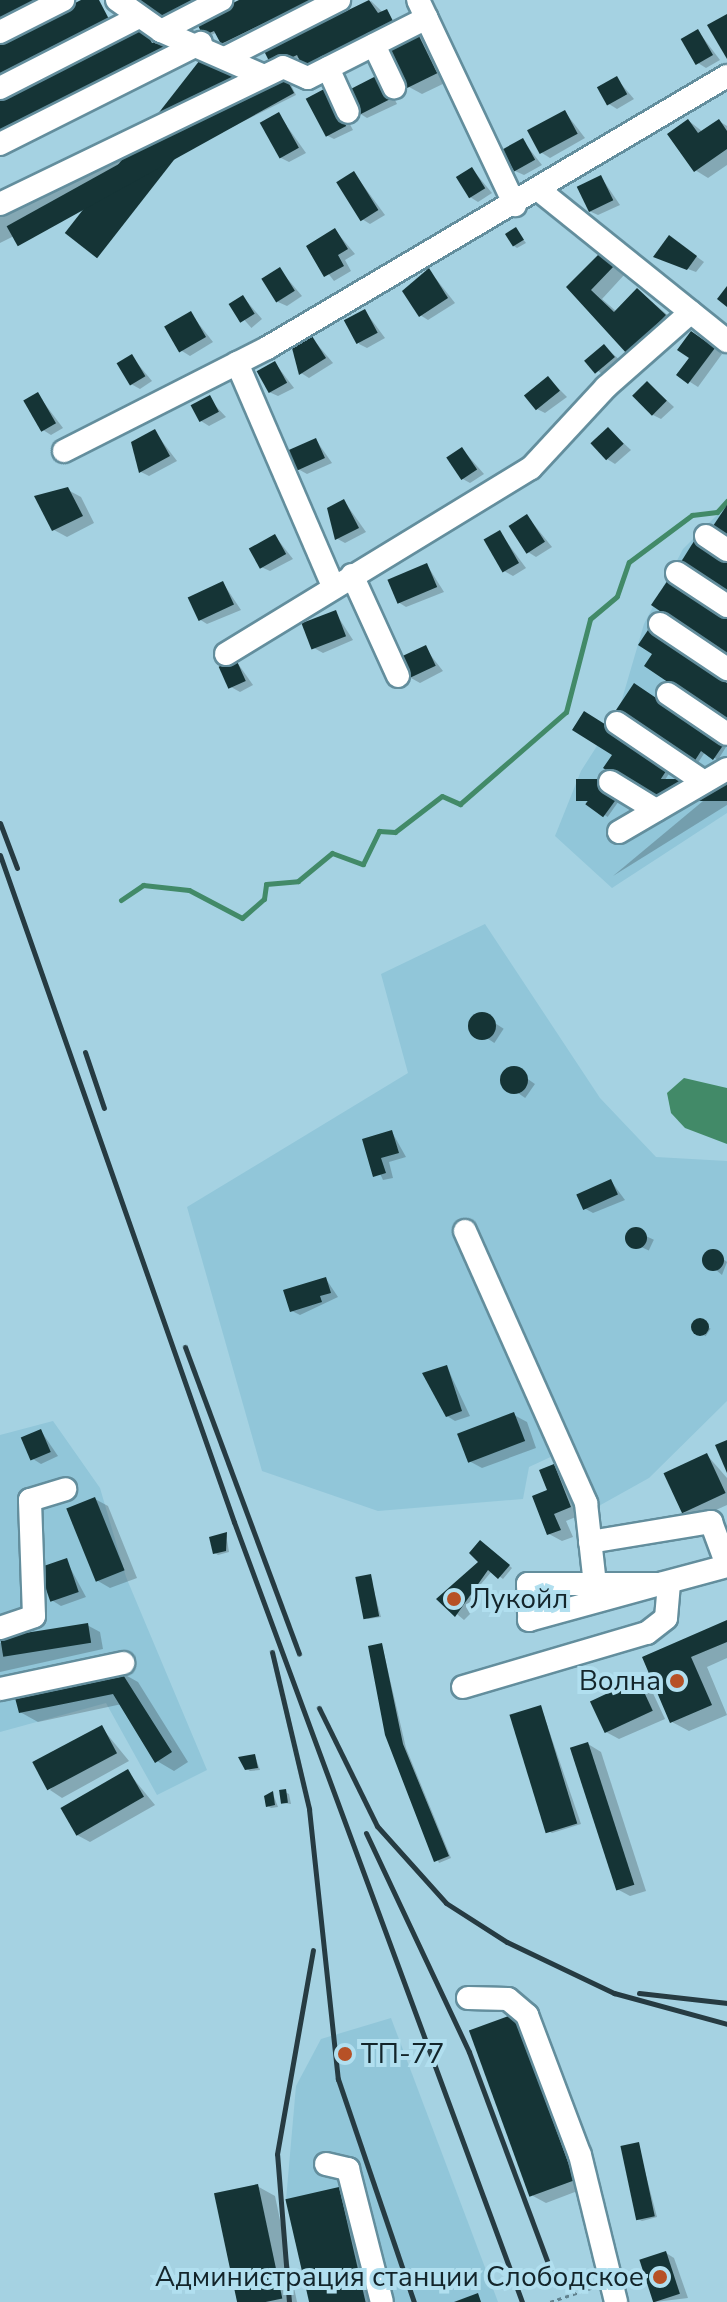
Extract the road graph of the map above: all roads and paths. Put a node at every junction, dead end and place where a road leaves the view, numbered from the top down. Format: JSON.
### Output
{"nodes":[{"id":1,"x":63,"y":0,"type":"edge"},
{"id":2,"x":117,"y":0,"type":"edge"},
{"id":3,"x":221,"y":0,"type":"edge"},
{"id":4,"x":339,"y":0,"type":"edge"},
{"id":5,"x":420,"y":5,"type":"edge"},
{"id":6,"x":139,"y":17,"type":"junction"},
{"id":7,"x":161,"y":31,"type":"junction"},
{"id":8,"x":0,"y":32,"type":"edge"},
{"id":9,"x":201,"y":43,"type":"junction"},
{"id":10,"x":374,"y":45,"type":"junction"},
{"id":11,"x":227,"y":57,"type":"junction"},
{"id":12,"x":328,"y":68,"type":"junction"},
{"id":13,"x":264,"y":76,"type":"junction"},
{"id":14,"x":727,"y":76,"type":"edge"},
{"id":15,"x":394,"y":87,"type":"dead end"},
{"id":16,"x":0,"y":88,"type":"edge"},
{"id":17,"x":348,"y":112,"type":"dead end"},
{"id":18,"x":0,"y":144,"type":"edge"},
{"id":19,"x":539,"y":190,"type":"junction"},
{"id":20,"x":0,"y":204,"type":"edge"},
{"id":21,"x":515,"y":205,"type":"junction"},
{"id":22,"x":691,"y":312,"type":"junction"},
{"id":23,"x":727,"y":341,"type":"edge"},
{"id":24,"x":237,"y":363,"type":"junction"},
{"id":25,"x":64,"y":451,"type":"dead end"},
{"id":26,"x":706,"y":536,"type":"dead end"},
{"id":27,"x":727,"y":550,"type":"edge"},
{"id":28,"x":677,"y":573,"type":"dead end"},
{"id":29,"x":343,"y":580,"type":"junction"},
{"id":30,"x":727,"y":606,"type":"edge"},
{"id":31,"x":660,"y":624,"type":"dead end"},
{"id":32,"x":226,"y":654,"type":"dead end"},
{"id":33,"x":727,"y":669,"type":"edge"},
{"id":34,"x":398,"y":676,"type":"dead end"},
{"id":35,"x":668,"y":694,"type":"dead end"},
{"id":36,"x":617,"y":723,"type":"dead end"},
{"id":37,"x":727,"y":734,"type":"edge"},
{"id":38,"x":727,"y":769,"type":"edge"},
{"id":39,"x":610,"y":782,"type":"dead end"},
{"id":40,"x":704,"y":782,"type":"junction"},
{"id":41,"x":656,"y":810,"type":"junction"},
{"id":42,"x":619,"y":832,"type":"dead end"},
{"id":43,"x":465,"y":1231,"type":"dead end"},
{"id":44,"x":65,"y":1489,"type":"dead end"},
{"id":45,"x":590,"y":1542,"type":"junction"},
{"id":46,"x":727,"y":1566,"type":"edge"},
{"id":47,"x":665,"y":1583,"type":"junction"},
{"id":48,"x":595,"y":1584,"type":"junction"},
{"id":49,"x":0,"y":1628,"type":"edge"},
{"id":50,"x":123,"y":1663,"type":"dead end"},
{"id":51,"x":463,"y":1687,"type":"dead end"},
{"id":52,"x":0,"y":1689,"type":"edge"},
{"id":53,"x":468,"y":1998,"type":"dead end"},
{"id":54,"x":326,"y":2164,"type":"dead end"},
{"id":55,"x":612,"y":2292,"type":"edge"},
{"id":56,"x":382,"y":2302,"type":"edge"},
{"id":57,"x":550,"y":2302,"type":"edge"}],
"edges":[{"from":1,"to":8,"type":"street"},
{"from":2,"to":6,"type":"street"},
{"from":3,"to":7,"type":"street"},
{"from":4,"to":11,"type":"street"},
{"from":5,"to":10,"type":"street"},
{"from":5,"to":21,"type":"street"},
{"from":6,"to":7,"type":"street"},
{"from":6,"to":16,"type":"street"},
{"from":7,"to":9,"type":"street"},
{"from":9,"to":11,"type":"street"},
{"from":9,"to":18,"type":"street"},
{"from":10,"to":12,"type":"street"},
{"from":10,"to":15,"type":"street"},
{"from":11,"to":13,"type":"street"},
{"from":12,"to":13,"type":"street"},
{"from":12,"to":17,"type":"street"},
{"from":13,"to":20,"type":"street"},
{"from":14,"to":19,"type":"street"},
{"from":19,"to":21,"type":"street"},
{"from":19,"to":22,"type":"street"},
{"from":21,"to":24,"type":"street"},
{"from":22,"to":23,"type":"street"},
{"from":22,"to":29,"type":"street"},
{"from":24,"to":25,"type":"street"},
{"from":24,"to":29,"type":"street"},
{"from":26,"to":27,"type":"street"},
{"from":28,"to":30,"type":"street"},
{"from":29,"to":32,"type":"street"},
{"from":29,"to":34,"type":"street"},
{"from":31,"to":33,"type":"street"},
{"from":35,"to":37,"type":"street"},
{"from":36,"to":40,"type":"street"},
{"from":38,"to":40,"type":"street"},
{"from":39,"to":41,"type":"street"},
{"from":40,"to":41,"type":"street"},
{"from":41,"to":42,"type":"street"},
{"from":43,"to":45,"type":"street"},
{"from":44,"to":49,"type":"street"},
{"from":45,"to":46,"type":"street"},
{"from":45,"to":48,"type":"street"},
{"from":46,"to":47,"type":"street"},
{"from":47,"to":48,"type":"street"},
{"from":47,"to":48,"type":"street"},
{"from":47,"to":51,"type":"street"},
{"from":50,"to":52,"type":"street"},
{"from":53,"to":55,"type":"street"},
{"from":54,"to":56,"type":"street"},
{"from":55,"to":57,"type":"path"}]}
